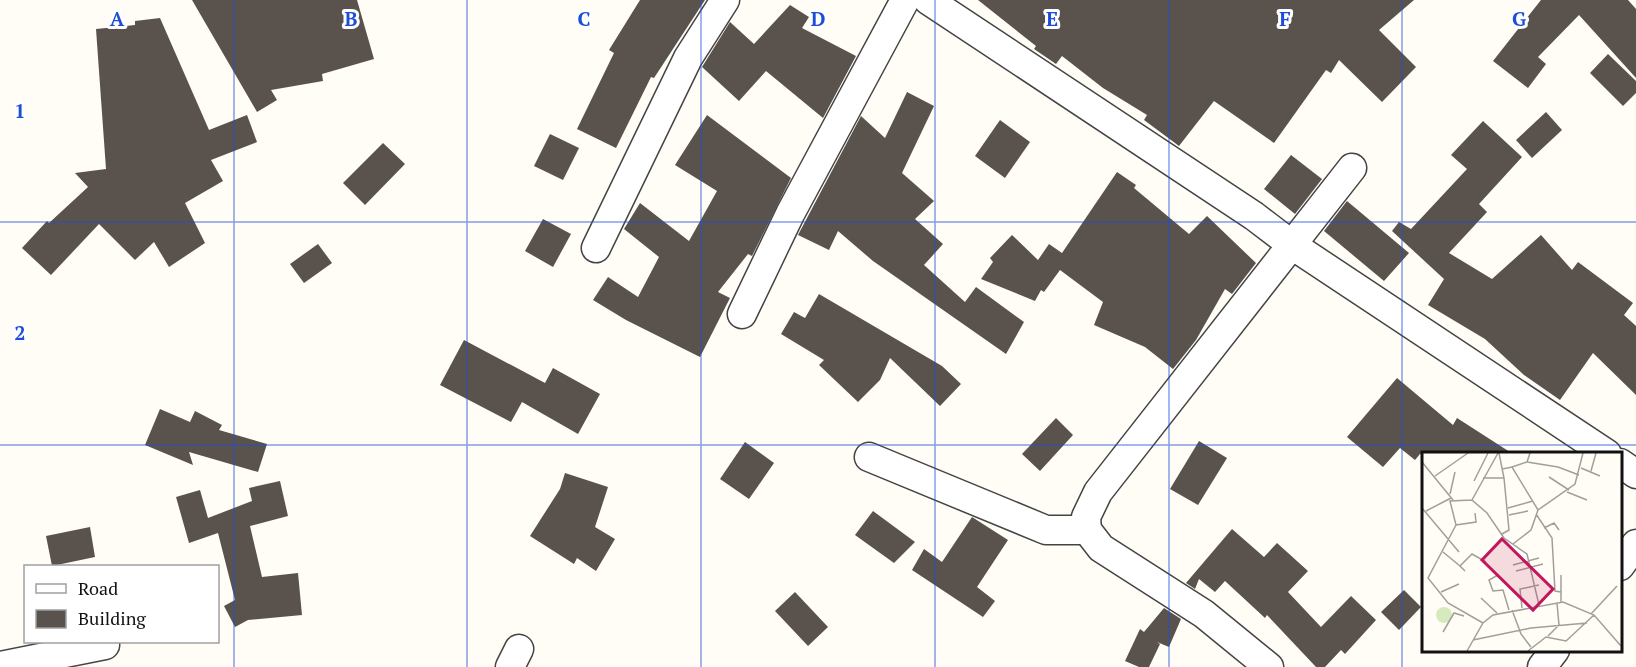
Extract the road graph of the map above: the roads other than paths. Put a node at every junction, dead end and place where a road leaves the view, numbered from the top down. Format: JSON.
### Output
{"nodes":[{"id":1,"x":725,"y":0,"type":"edge"},
{"id":2,"x":905,"y":0,"type":"edge"},
{"id":3,"x":927,"y":0,"type":"edge"},
{"id":4,"x":1353,"y":168,"type":"dead end"},
{"id":5,"x":1292,"y":244,"type":"junction"},
{"id":6,"x":596,"y":248,"type":"dead end"},
{"id":7,"x":742,"y":314,"type":"dead end"},
{"id":8,"x":1604,"y":452,"type":"edge"},
{"id":9,"x":869,"y":457,"type":"dead end"},
{"id":10,"x":1621,"y":464,"type":"edge"},
{"id":11,"x":1636,"y":474,"type":"edge"},
{"id":12,"x":1087,"y":530,"type":"junction"},
{"id":13,"x":1636,"y":544,"type":"edge"},
{"id":14,"x":1621,"y":565,"type":"edge"},
{"id":15,"x":105,"y":645,"type":"dead end"},
{"id":16,"x":1554,"y":652,"type":"edge"},
{"id":17,"x":0,"y":666,"type":"edge"},
{"id":18,"x":1269,"y":667,"type":"edge"},
{"id":19,"x":1542,"y":667,"type":"edge"}],
"edges":[{"from":1,"to":6,"type":"street"},
{"from":2,"to":7,"type":"street"},
{"from":3,"to":5,"type":"street"},
{"from":4,"to":5,"type":"street"},
{"from":5,"to":8,"type":"street"},
{"from":5,"to":12,"type":"street"},
{"from":9,"to":12,"type":"street"},
{"from":10,"to":11,"type":"street"},
{"from":12,"to":18,"type":"street"},
{"from":13,"to":14,"type":"street"},
{"from":15,"to":17,"type":"street"},
{"from":16,"to":19,"type":"street"}]}
